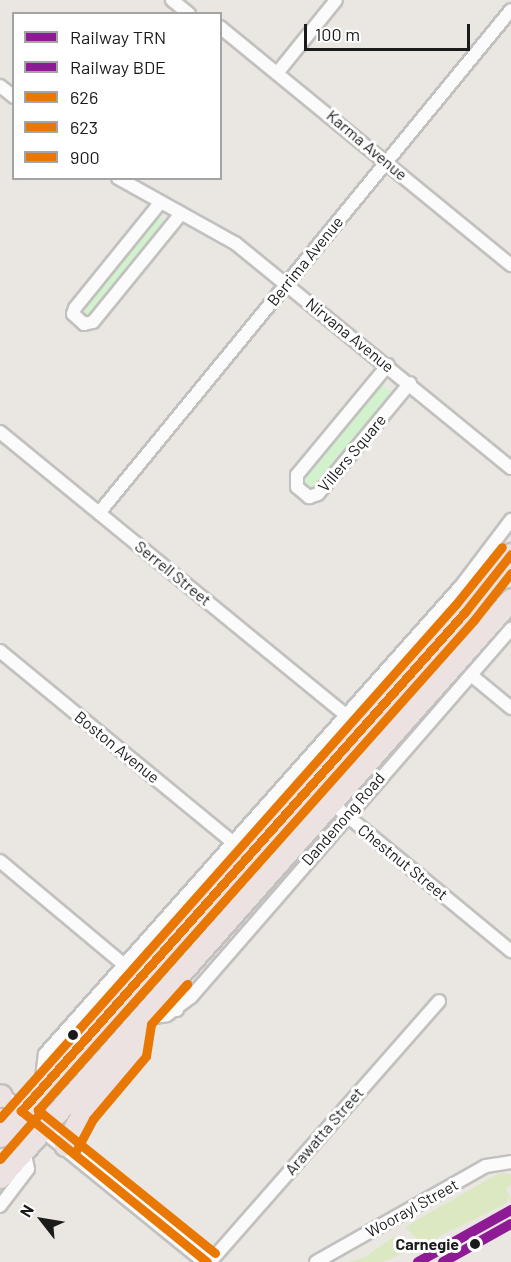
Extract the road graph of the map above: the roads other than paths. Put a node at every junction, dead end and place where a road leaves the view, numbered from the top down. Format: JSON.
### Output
{"nodes":[{"id":1,"x":172,"y":0,"type":"edge"},
{"id":2,"x":336,"y":0,"type":"edge"},
{"id":3,"x":511,"y":10,"type":"edge"},
{"id":4,"x":187,"y":12,"type":"edge"},
{"id":5,"x":222,"y":29,"type":"edge"},
{"id":6,"x":278,"y":72,"type":"junction"},
{"id":7,"x":0,"y":86,"type":"edge"},
{"id":8,"x":12,"y":95,"type":"edge"},
{"id":9,"x":387,"y":161,"type":"junction"},
{"id":10,"x":121,"y":180,"type":"edge"},
{"id":11,"x":160,"y":203,"type":"junction"},
{"id":12,"x":180,"y":215,"type":"junction"},
{"id":13,"x":511,"y":265,"type":"edge"},
{"id":14,"x":286,"y":284,"type":"junction"},
{"id":15,"x":388,"y":365,"type":"junction"},
{"id":16,"x":410,"y":383,"type":"junction"},
{"id":17,"x":0,"y":432,"type":"edge"},
{"id":18,"x":511,"y":468,"type":"edge"},
{"id":19,"x":99,"y":513,"type":"junction"},
{"id":20,"x":511,"y":520,"type":"edge"},
{"id":21,"x":511,"y":554,"type":"edge"},
{"id":22,"x":511,"y":598,"type":"edge"},
{"id":23,"x":511,"y":629,"type":"edge"},
{"id":24,"x":0,"y":651,"type":"edge"},
{"id":25,"x":471,"y":675,"type":"junction"},
{"id":26,"x":511,"y":708,"type":"edge"},
{"id":27,"x":346,"y":715,"type":"junction"},
{"id":28,"x":303,"y":779,"type":"junction"},
{"id":29,"x":339,"y":809,"type":"junction"},
{"id":30,"x":234,"y":843,"type":"junction"},
{"id":31,"x":0,"y":861,"type":"edge"},
{"id":32,"x":511,"y":951,"type":"edge"},
{"id":33,"x":132,"y":971,"type":"junction"},
{"id":34,"x":178,"y":976,"type":"junction"},
{"id":35,"x":439,"y":1001,"type":"dead end"},
{"id":36,"x":177,"y":1010,"type":"junction"},
{"id":37,"x":140,"y":1019,"type":"junction"},
{"id":38,"x":0,"y":1095,"type":"edge"},
{"id":39,"x":21,"y":1111,"type":"junction"},
{"id":40,"x":43,"y":1128,"type":"junction"},
{"id":41,"x":0,"y":1136,"type":"edge"},
{"id":42,"x":65,"y":1145,"type":"junction"},
{"id":43,"x":24,"y":1150,"type":"junction"},
{"id":44,"x":511,"y":1162,"type":"edge"},
{"id":45,"x":0,"y":1177,"type":"edge"},
{"id":46,"x":0,"y":1206,"type":"edge"},
{"id":47,"x":208,"y":1262,"type":"edge"},
{"id":48,"x":315,"y":1262,"type":"edge"}],
"edges":[{"from":1,"to":4,"type":"street"},
{"from":2,"to":6,"type":"street"},
{"from":3,"to":9,"type":"street","name":"Berrima Avenue"},
{"from":5,"to":6,"type":"street","name":"Karma Avenue"},
{"from":6,"to":9,"type":"street","name":"Karma Avenue"},
{"from":7,"to":8,"type":"street"},
{"from":9,"to":13,"type":"street","name":"Karma Avenue"},
{"from":9,"to":14,"type":"street","name":"Berrima Avenue"},
{"from":10,"to":11,"type":"street","name":"Nirvana Avenue"},
{"from":11,"to":12,"type":"street","name":"Nirvana Avenue"},
{"from":11,"to":12,"type":"street"},
{"from":12,"to":14,"type":"street","name":"Nirvana Avenue"},
{"from":14,"to":15,"type":"street","name":"Nirvana Avenue"},
{"from":14,"to":19,"type":"street","name":"Berrima Avenue"},
{"from":15,"to":16,"type":"street","name":"Nirvana Avenue"},
{"from":15,"to":16,"type":"street","name":"Villers Square"},
{"from":16,"to":18,"type":"street","name":"Nirvana Avenue"},
{"from":17,"to":19,"type":"street","name":"Serrell Street"},
{"from":19,"to":27,"type":"street","name":"Serrell Street"},
{"from":20,"to":27,"type":"street"},
{"from":21,"to":28,"type":"highway"},
{"from":22,"to":29,"type":"highway"},
{"from":23,"to":25,"type":"street","name":"Dandenong Road"},
{"from":24,"to":30,"type":"street","name":"Boston Avenue"},
{"from":25,"to":26,"type":"street"},
{"from":25,"to":29,"type":"street","name":"Dandenong Road"},
{"from":27,"to":28,"type":"street"},
{"from":28,"to":29,"type":"street","name":"Chestnut Street"},
{"from":28,"to":30,"type":"street"},
{"from":28,"to":33,"type":"highway"},
{"from":29,"to":32,"type":"street","name":"Chestnut Street"},
{"from":29,"to":34,"type":"highway"},
{"from":29,"to":36,"type":"street","name":"Dandenong Road"},
{"from":30,"to":33,"type":"street"},
{"from":31,"to":33,"type":"street"},
{"from":33,"to":39,"type":"highway"},
{"from":34,"to":36,"type":"street"},
{"from":34,"to":37,"type":"highway"},
{"from":35,"to":47,"type":"street","name":"Arawatta Street"},
{"from":36,"to":37,"type":"street"},
{"from":37,"to":40,"type":"highway"},
{"from":37,"to":42,"type":"highway"},
{"from":38,"to":39,"type":"street"},
{"from":39,"to":40,"type":"street"},
{"from":39,"to":41,"type":"highway"},
{"from":40,"to":42,"type":"street"},
{"from":40,"to":43,"type":"highway"},
{"from":42,"to":47,"type":"street"},
{"from":43,"to":45,"type":"highway"},
{"from":43,"to":46,"type":"street"},
{"from":44,"to":48,"type":"street","name":"Woorayl Street"}]}
